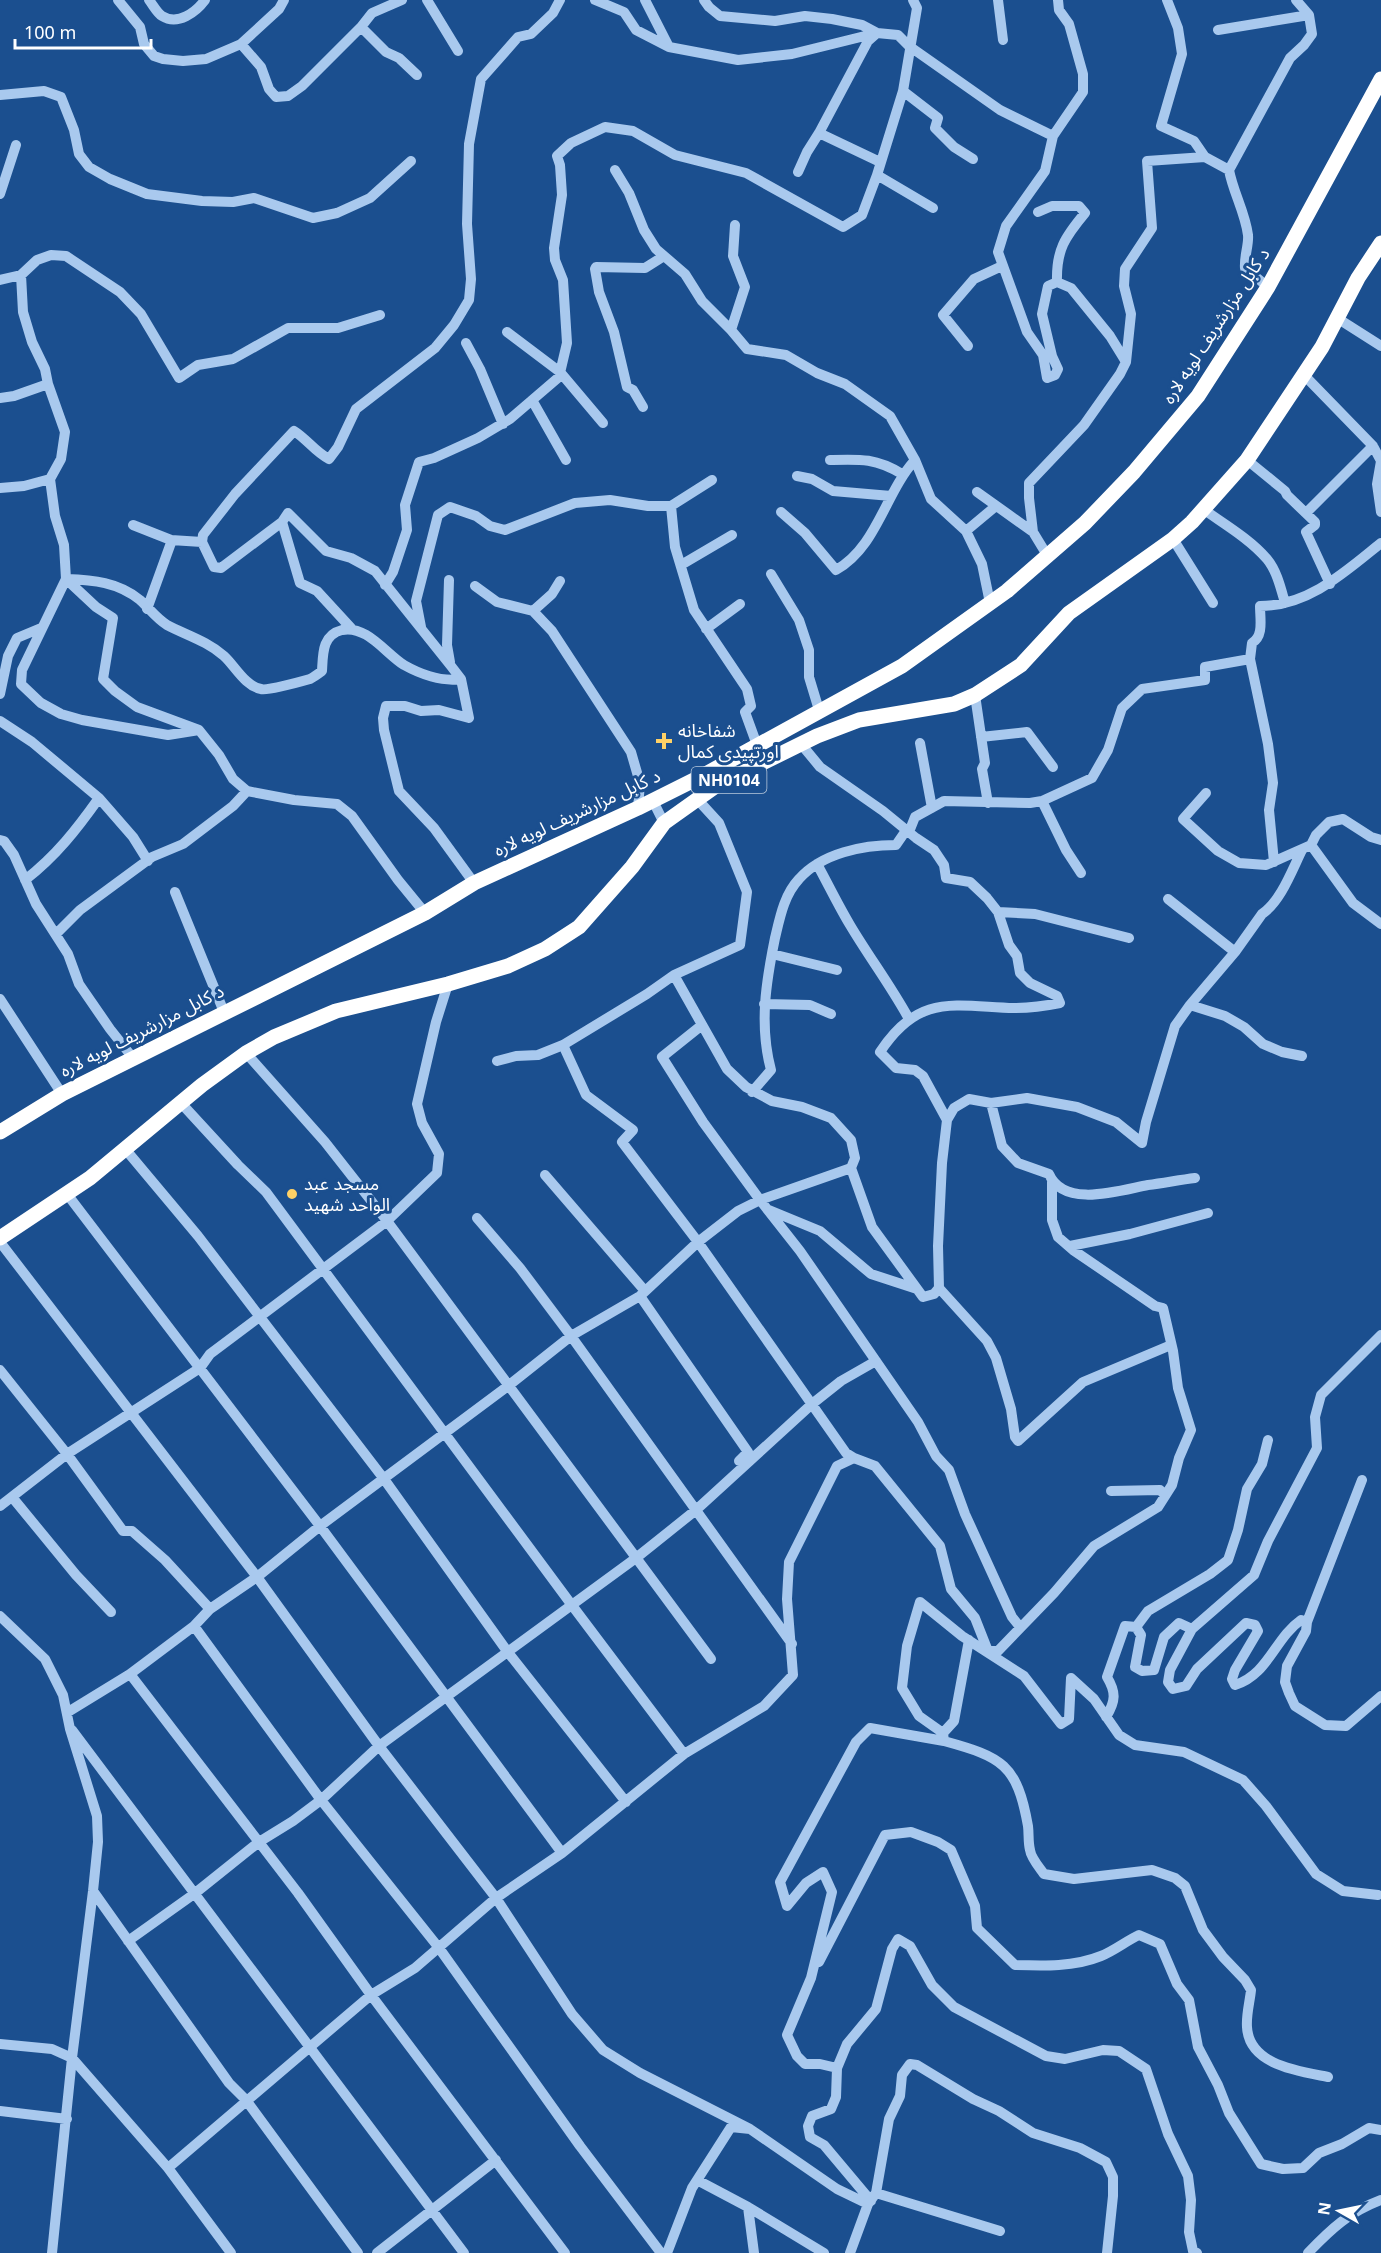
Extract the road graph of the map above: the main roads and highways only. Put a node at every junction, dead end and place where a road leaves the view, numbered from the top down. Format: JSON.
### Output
{"nodes":[{"id":1,"x":1381,"y":79,"type":"edge"},
{"id":2,"x":1380,"y":246,"type":"edge"},
{"id":3,"x":0,"y":1130,"type":"edge"},
{"id":4,"x":0,"y":1240,"type":"edge"}],
"edges":[{"from":1,"to":3,"type":"highway","name":"د کابل مزارشریف لویه لاره","number":"NH0104"},
{"from":2,"to":4,"type":"highway","number":"NH0104"}]}
